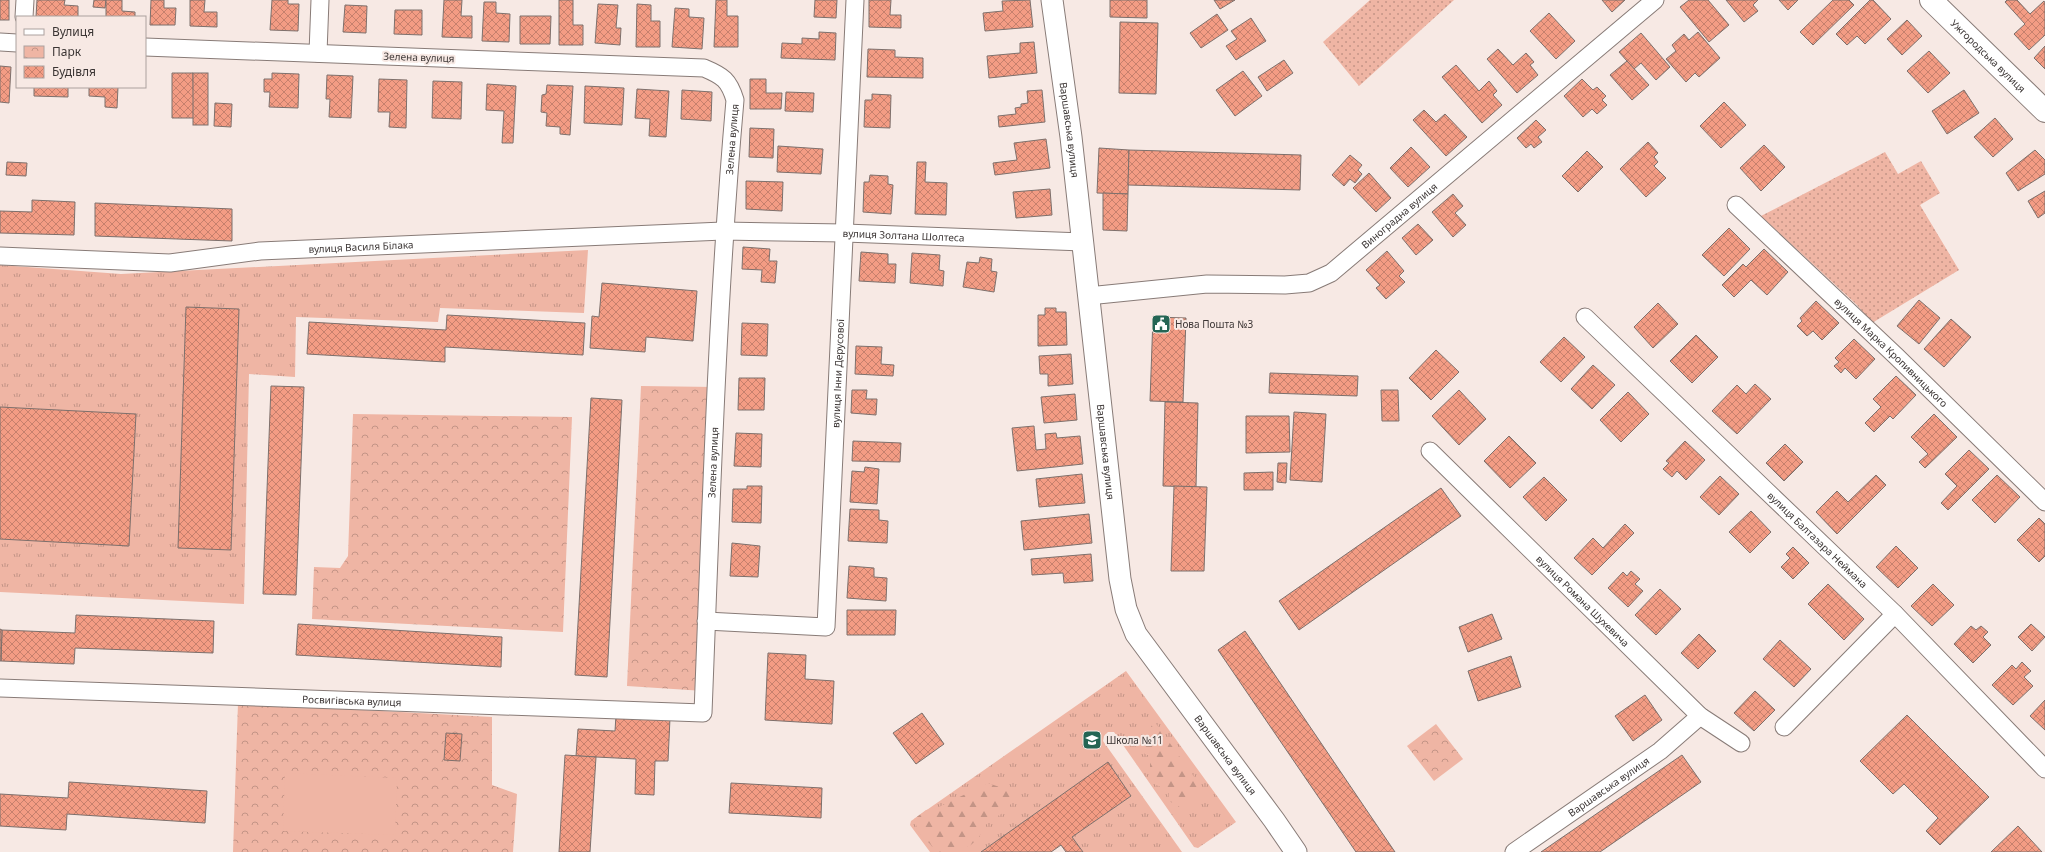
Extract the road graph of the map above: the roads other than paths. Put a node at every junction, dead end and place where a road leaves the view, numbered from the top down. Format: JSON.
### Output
{"nodes":[{"id":1,"x":25,"y":0,"type":"edge"},
{"id":2,"x":320,"y":0,"type":"edge"},
{"id":3,"x":855,"y":0,"type":"edge"},
{"id":4,"x":1052,"y":0,"type":"edge"},
{"id":5,"x":1655,"y":0,"type":"edge"},
{"id":6,"x":1938,"y":2,"type":"edge"},
{"id":7,"x":24,"y":16,"type":"edge"},
{"id":8,"x":0,"y":42,"type":"edge"},
{"id":9,"x":16,"y":43,"type":"edge"},
{"id":10,"x":146,"y":47,"type":"edge"},
{"id":11,"x":318,"y":53,"type":"junction"},
{"id":12,"x":2045,"y":111,"type":"edge"},
{"id":13,"x":1736,"y":205,"type":"dead end"},
{"id":14,"x":723,"y":231,"type":"junction"},
{"id":15,"x":845,"y":233,"type":"junction"},
{"id":16,"x":1083,"y":242,"type":"junction"},
{"id":17,"x":0,"y":256,"type":"edge"},
{"id":18,"x":1088,"y":296,"type":"junction"},
{"id":19,"x":1585,"y":317,"type":"dead end"},
{"id":20,"x":1430,"y":451,"type":"dead end"},
{"id":21,"x":2045,"y":502,"type":"edge"},
{"id":22,"x":1895,"y":614,"type":"junction"},
{"id":23,"x":706,"y":621,"type":"junction"},
{"id":24,"x":0,"y":688,"type":"edge"},
{"id":25,"x":703,"y":713,"type":"joint"},
{"id":26,"x":1700,"y":716,"type":"junction"},
{"id":27,"x":1784,"y":728,"type":"dead end"},
{"id":28,"x":1741,"y":742,"type":"dead end"},
{"id":29,"x":2045,"y":769,"type":"edge"},
{"id":30,"x":1296,"y":852,"type":"edge"},
{"id":31,"x":1514,"y":852,"type":"edge"}],
"edges":[{"from":1,"to":7,"type":"street"},
{"from":2,"to":11,"type":"street"},
{"from":3,"to":15,"type":"street","name":"вулиця Інни Дерусової"},
{"from":4,"to":16,"type":"street","name":"Варшавська вулиця"},
{"from":5,"to":18,"type":"street","name":"Виноградна вулиця"},
{"from":6,"to":12,"type":"main road","name":"Ужгородська вулиця"},
{"from":8,"to":9,"type":"street"},
{"from":10,"to":11,"type":"street","name":"Зелена вулиця"},
{"from":11,"to":14,"type":"street","name":"Зелена вулиця"},
{"from":13,"to":21,"type":"street","name":"вулиця Марка Кропивницького"},
{"from":14,"to":15,"type":"street","name":"вулиця Золтана Шолтеса"},
{"from":14,"to":17,"type":"street","name":"вулиця Василя Білака"},
{"from":14,"to":23,"type":"street","name":"Зелена вулиця"},
{"from":15,"to":16,"type":"street","name":"вулиця Золтана Шолтеса"},
{"from":15,"to":23,"type":"street","name":"вулиця Інни Дерусової"},
{"from":16,"to":18,"type":"street","name":"Варшавська вулиця"},
{"from":18,"to":30,"type":"street","name":"Варшавська вулиця"},
{"from":19,"to":22,"type":"street","name":"вулиця Балтазара Неймана"},
{"from":20,"to":26,"type":"street","name":"вулиця Романа Шухевича"},
{"from":22,"to":27,"type":"street"},
{"from":22,"to":29,"type":"street","name":"вулиця Балтазара Неймана"},
{"from":23,"to":25,"type":"street","name":"Зелена вулиця"},
{"from":24,"to":25,"type":"street","name":"Росвигівська вулиця"},
{"from":26,"to":28,"type":"street","name":"вулиця Романа Шухевича"},
{"from":26,"to":31,"type":"street","name":"Варшавська вулиця"}]}
